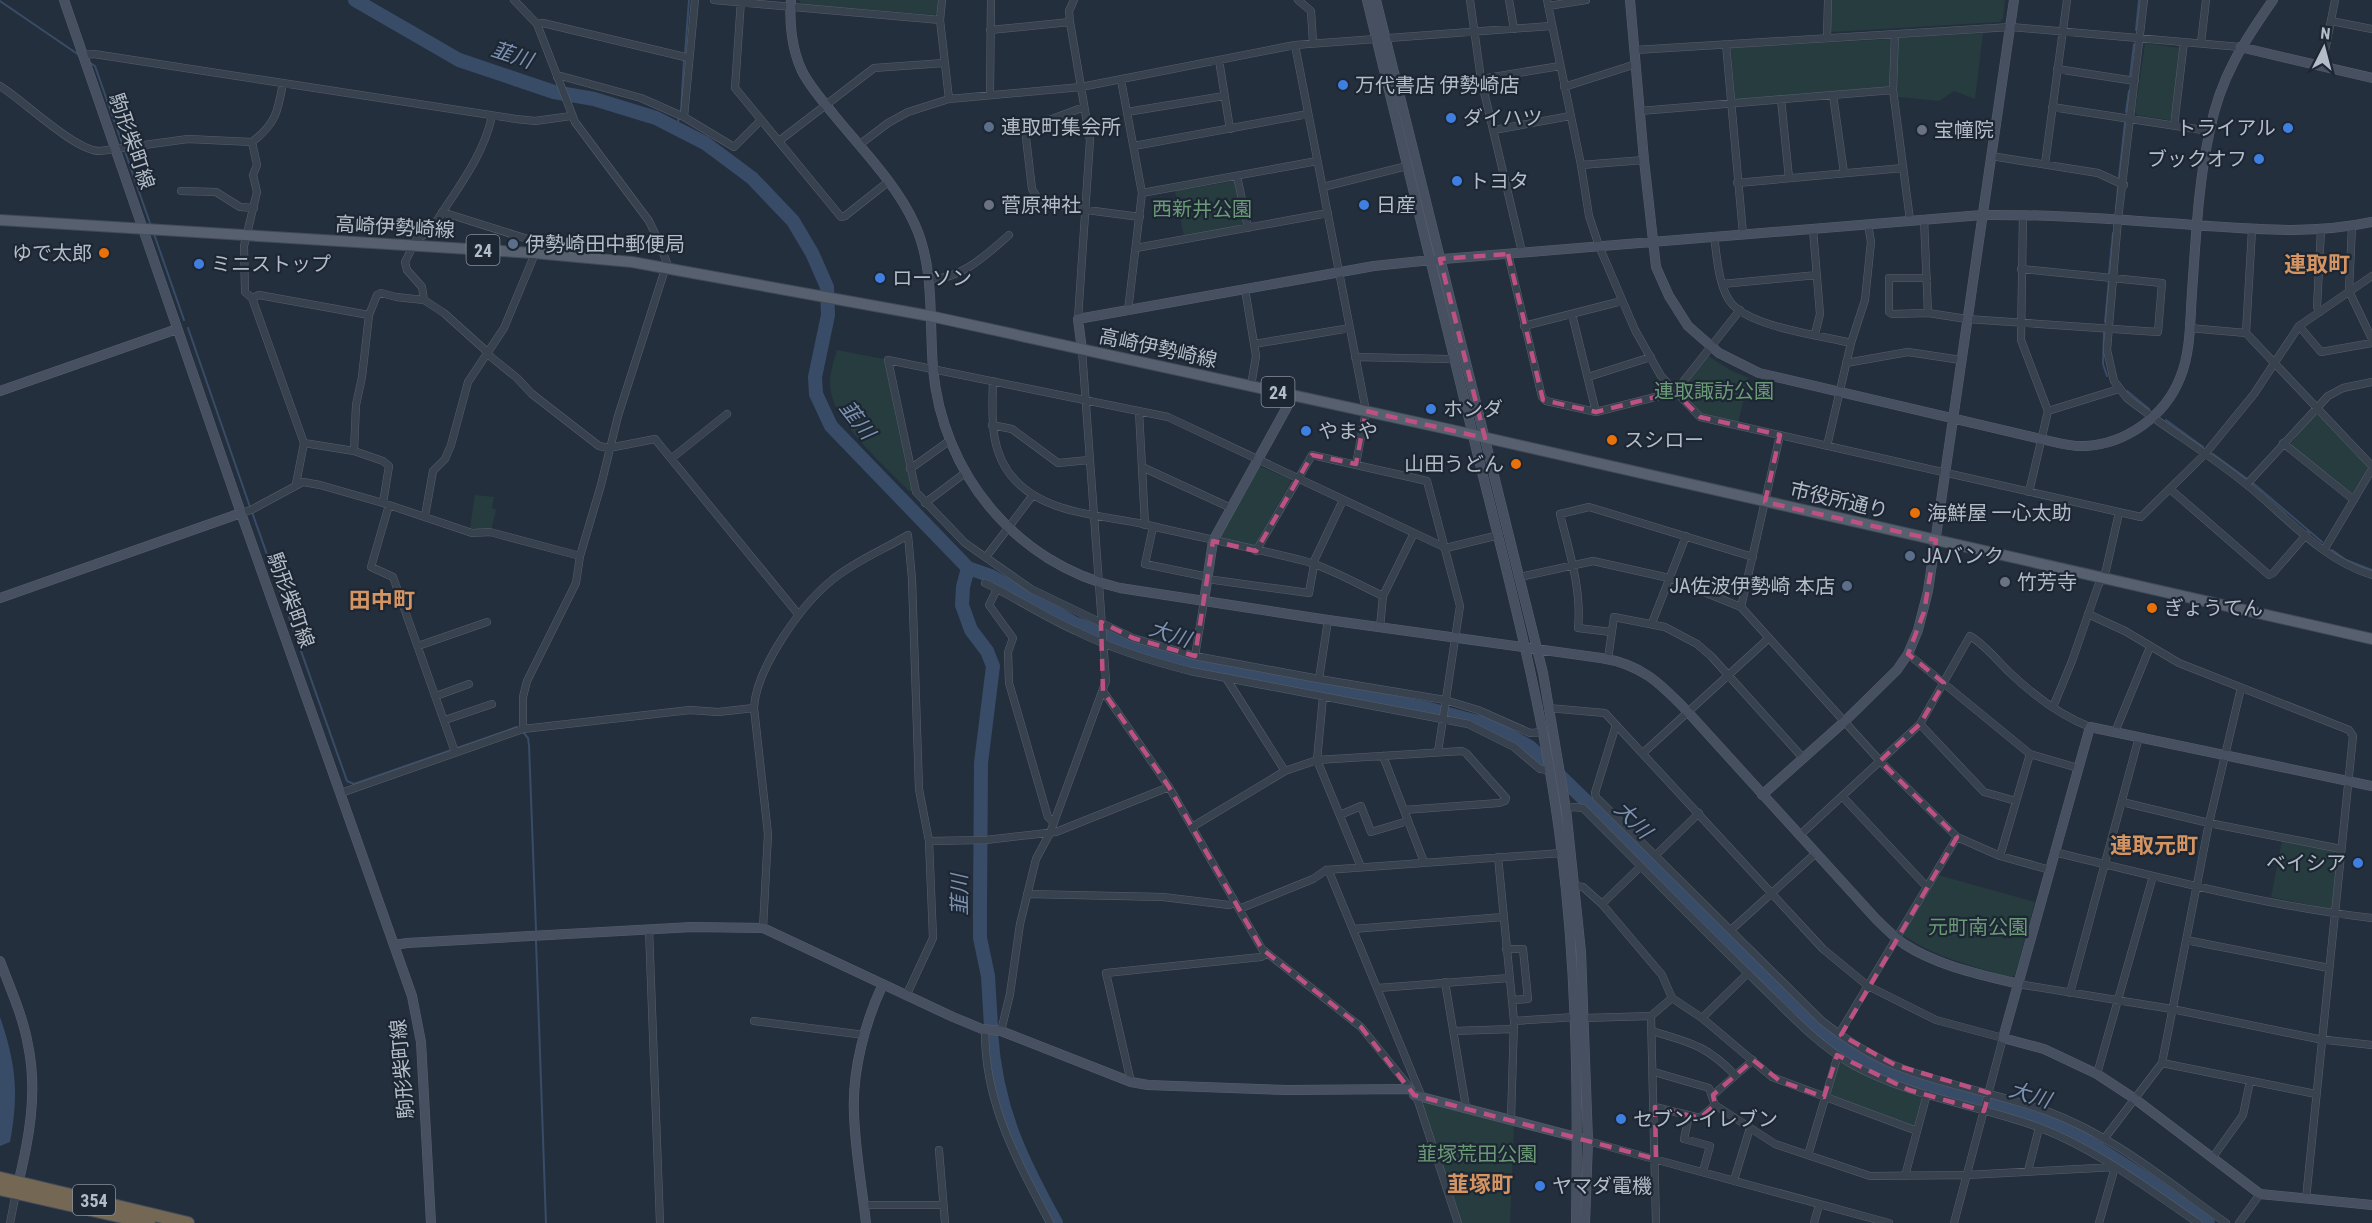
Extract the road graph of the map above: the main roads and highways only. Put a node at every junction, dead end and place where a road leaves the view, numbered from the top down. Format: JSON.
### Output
{"nodes":[{"id":1,"x":0,"y":220,"type":"edge"},
{"id":2,"x":1473,"y":435,"type":"joint"},
{"id":3,"x":2372,"y":639,"type":"edge"},
{"id":4,"x":0,"y":1178,"type":"edge"},
{"id":5,"x":17,"y":1188,"type":"junction"},
{"id":6,"x":0,"y":1189,"type":"edge"},
{"id":7,"x":149,"y":1223,"type":"edge"},
{"id":8,"x":188,"y":1223,"type":"edge"}],
"edges":[{"from":1,"to":2,"type":"main road","name":"高崎伊勢崎線","number":"24"},
{"from":2,"to":3,"type":"main road","name":"市役所通り","number":"24"},
{"from":4,"to":5,"type":"highway","number":"354"},
{"from":5,"to":6,"type":"highway","number":"354"},
{"from":5,"to":7,"type":"highway","number":"354"},
{"from":5,"to":8,"type":"highway","number":"354"}]}
